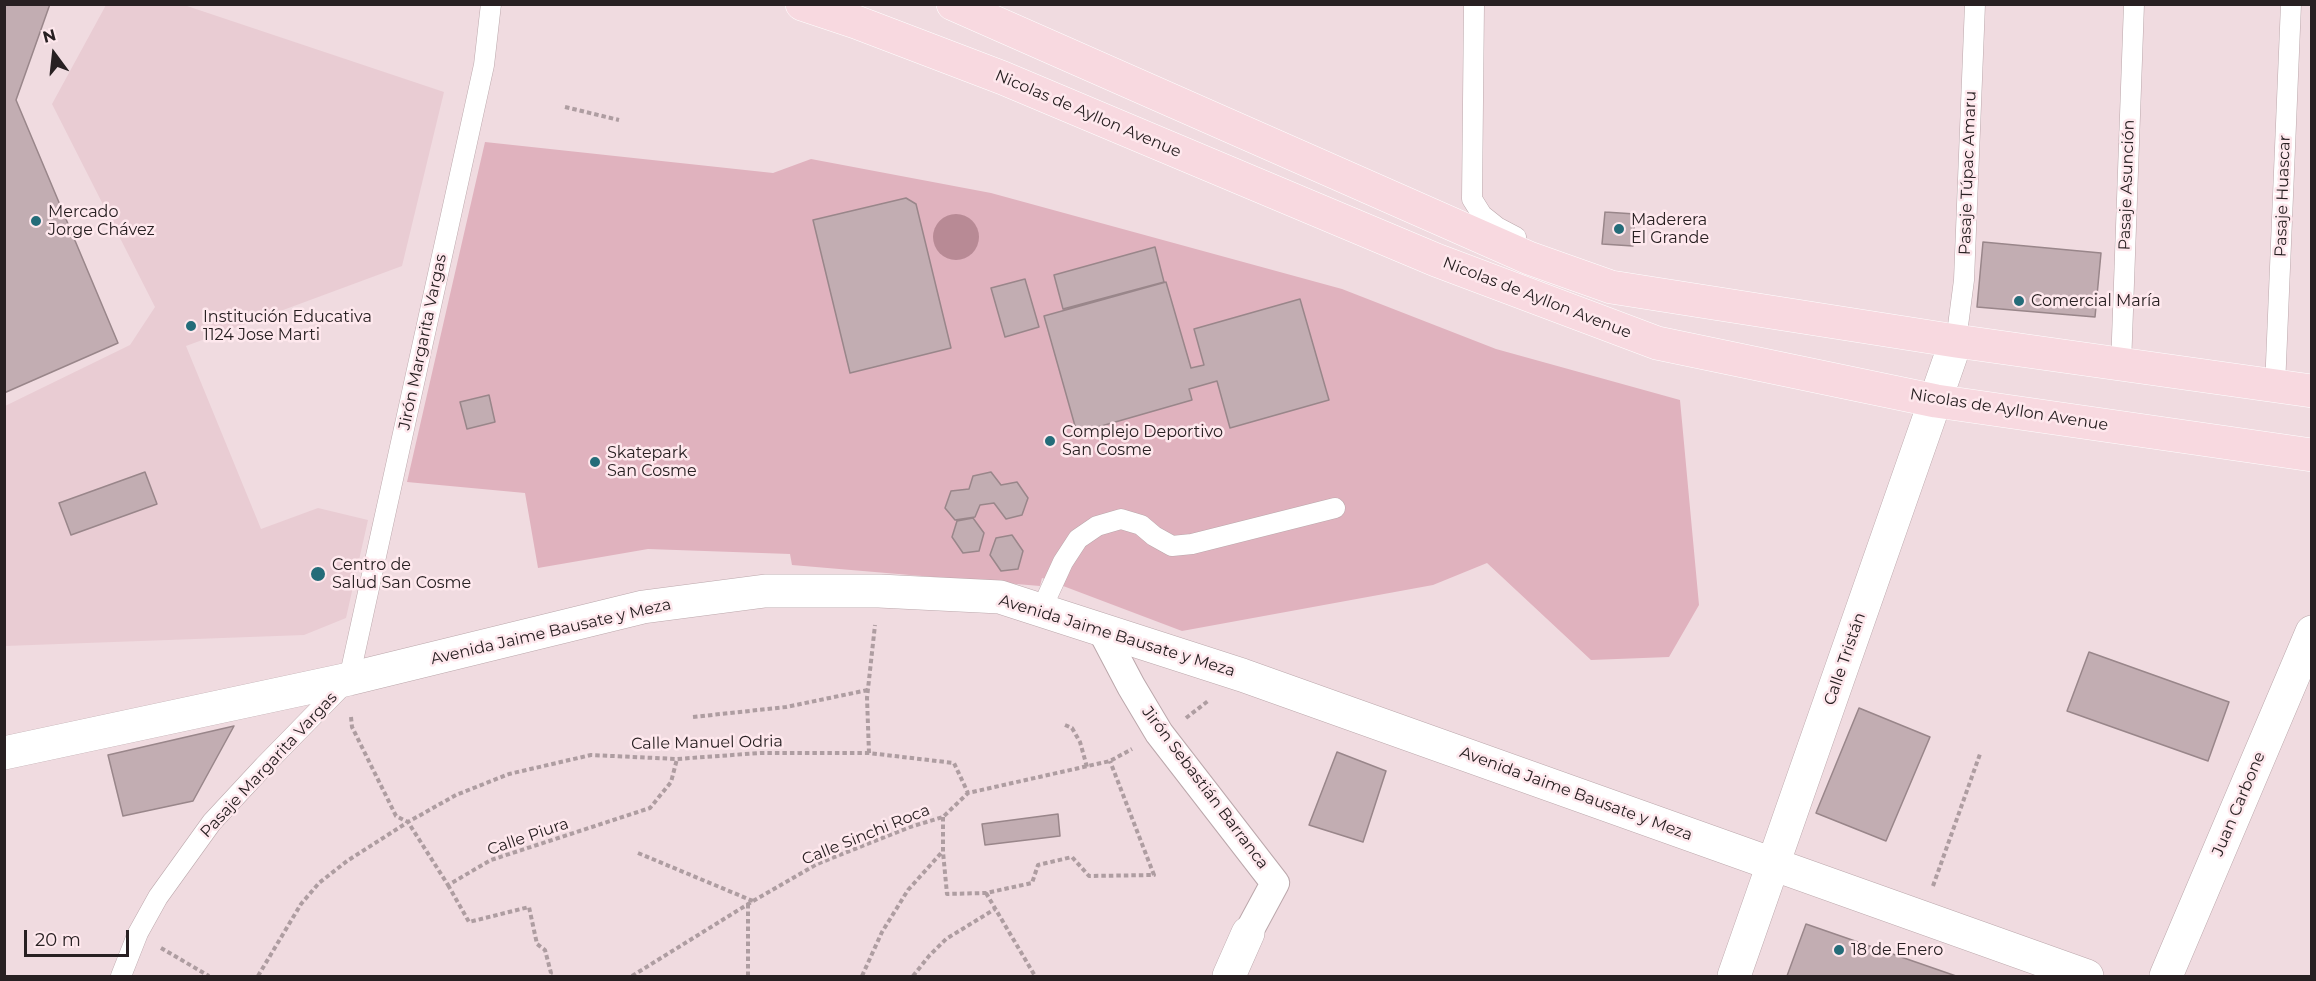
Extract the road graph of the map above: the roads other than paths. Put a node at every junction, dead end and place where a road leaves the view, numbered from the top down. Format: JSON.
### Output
{"nodes":[{"id":1,"x":491,"y":4,"type":"edge"},
{"id":2,"x":802,"y":4,"type":"edge"},
{"id":3,"x":953,"y":4,"type":"edge"},
{"id":4,"x":1474,"y":4,"type":"edge"},
{"id":5,"x":1975,"y":4,"type":"edge"},
{"id":6,"x":2134,"y":4,"type":"edge"},
{"id":7,"x":2291,"y":4,"type":"edge"},
{"id":8,"x":1956,"y":341,"type":"junction"},
{"id":9,"x":2121,"y":366,"type":"junction"},
{"id":10,"x":2275,"y":387,"type":"junction"},
{"id":11,"x":2312,"y":392,"type":"edge"},
{"id":12,"x":1936,"y":401,"type":"junction"},
{"id":13,"x":2312,"y":455,"type":"edge"},
{"id":14,"x":1335,"y":508,"type":"dead end"},
{"id":15,"x":1041,"y":610,"type":"junction"},
{"id":16,"x":1101,"y":629,"type":"junction"},
{"id":17,"x":2312,"y":632,"type":"edge"},
{"id":18,"x":350,"y":679,"type":"junction"},
{"id":19,"x":4,"y":753,"type":"edge"},
{"id":20,"x":1772,"y":864,"type":"junction"},
{"id":21,"x":1248,"y":933,"type":"joint"},
{"id":22,"x":121,"y":976,"type":"edge"},
{"id":23,"x":1229,"y":976,"type":"edge"},
{"id":24,"x":1734,"y":976,"type":"edge"},
{"id":25,"x":2087,"y":976,"type":"edge"},
{"id":26,"x":2166,"y":976,"type":"edge"}],
"edges":[{"from":1,"to":18,"type":"lane","name":"Jirón Margarita Vargas"},
{"from":2,"to":12,"type":"main road","name":"Nicolas de Ayllon Avenue"},
{"from":3,"to":8,"type":"main road"},
{"from":4,"to":8,"type":"lane"},
{"from":5,"to":8,"type":"lane","name":"Pasaje Túpac Amaru"},
{"from":6,"to":9,"type":"lane","name":"Pasaje Asunción"},
{"from":7,"to":10,"type":"lane","name":"Pasaje Huascar"},
{"from":8,"to":9,"type":"main road"},
{"from":8,"to":12,"type":"street","name":"Calle Tristán"},
{"from":9,"to":10,"type":"main road"},
{"from":10,"to":11,"type":"main road"},
{"from":12,"to":13,"type":"main road","name":"Nicolas de Ayllon Avenue"},
{"from":12,"to":20,"type":"street","name":"Calle Tristán"},
{"from":14,"to":15,"type":"lane"},
{"from":15,"to":16,"type":"street","name":"Avenida Jaime Bausate y Meza"},
{"from":15,"to":18,"type":"street","name":"Avenida Jaime Bausate y Meza"},
{"from":16,"to":20,"type":"street","name":"Avenida Jaime Bausate y Meza"},
{"from":16,"to":21,"type":"street","name":"Jirón Sebastián Barranca"},
{"from":17,"to":26,"type":"street","name":"Juan Carbone"},
{"from":18,"to":19,"type":"street","name":"Avenida Jaime Bausate y Meza"},
{"from":18,"to":22,"type":"lane","name":"Pasaje Margarita Vargas"},
{"from":20,"to":24,"type":"street","name":"Calle Tristán"},
{"from":20,"to":25,"type":"street","name":"Avenida Jaime Bausate y Meza"},
{"from":21,"to":23,"type":"street"}]}
